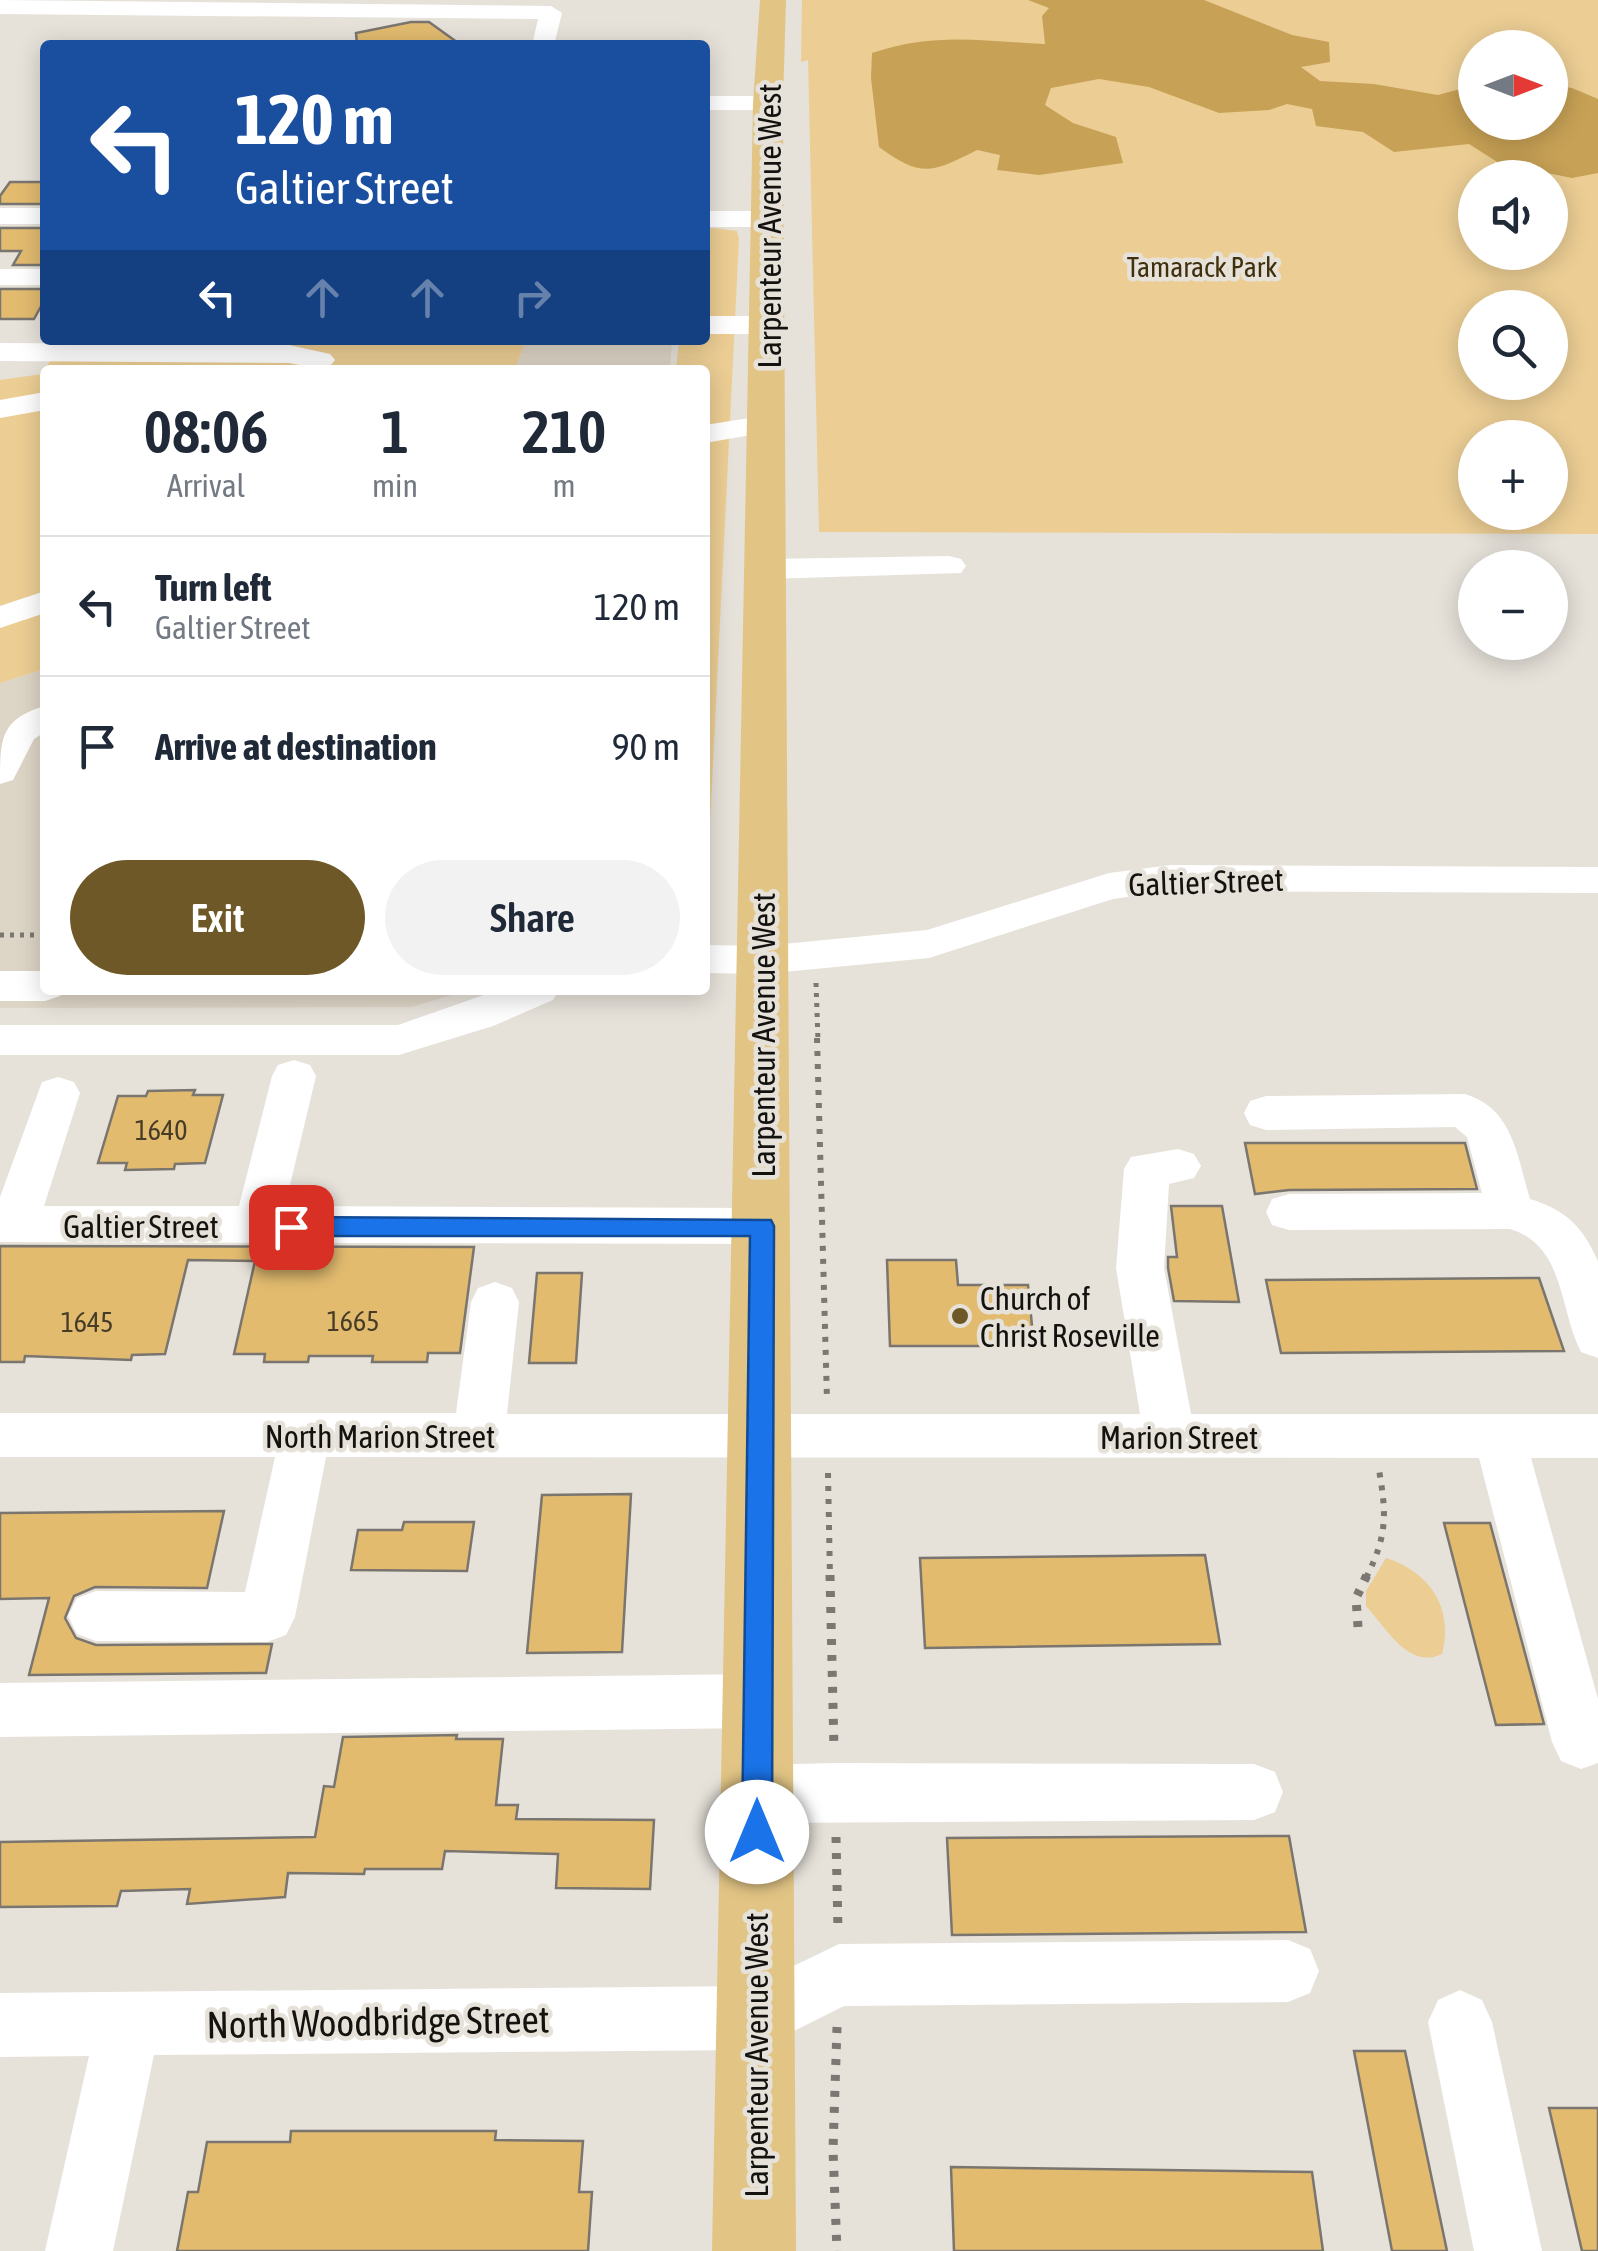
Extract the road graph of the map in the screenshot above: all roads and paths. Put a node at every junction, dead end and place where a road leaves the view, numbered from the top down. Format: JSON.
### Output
{"nodes":[{"id":1,"x":773,"y":0,"type":"edge"},
{"id":2,"x":128,"y":4,"type":"edge"},
{"id":3,"x":178,"y":4,"type":"edge"},
{"id":4,"x":374,"y":5,"type":"edge"},
{"id":5,"x":0,"y":7,"type":"edge"},
{"id":6,"x":32,"y":7,"type":"junction"},
{"id":7,"x":281,"y":18,"type":"edge"},
{"id":8,"x":16,"y":29,"type":"dead end"},
{"id":9,"x":543,"y":40,"type":"edge"},
{"id":10,"x":710,"y":103,"type":"edge"},
{"id":11,"x":768,"y":103,"type":"junction"},
{"id":12,"x":0,"y":216,"type":"edge"},
{"id":13,"x":40,"y":216,"type":"edge"},
{"id":14,"x":710,"y":219,"type":"edge"},
{"id":15,"x":770,"y":219,"type":"junction"},
{"id":16,"x":0,"y":277,"type":"edge"},
{"id":17,"x":40,"y":277,"type":"edge"},
{"id":18,"x":710,"y":324,"type":"edge"},
{"id":19,"x":768,"y":324,"type":"junction"},
{"id":20,"x":0,"y":352,"type":"edge"},
{"id":21,"x":130,"y":354,"type":"edge"},
{"id":22,"x":320,"y":360,"type":"dead end"},
{"id":23,"x":40,"y":402,"type":"edge"},
{"id":24,"x":0,"y":409,"type":"edge"},
{"id":25,"x":768,"y":424,"type":"junction"},
{"id":26,"x":710,"y":433,"type":"edge"},
{"id":27,"x":949,"y":566,"type":"dead end"},
{"id":28,"x":768,"y":569,"type":"junction"},
{"id":29,"x":40,"y":604,"type":"edge"},
{"id":30,"x":0,"y":618,"type":"edge"},
{"id":31,"x":40,"y":720,"type":"edge"},
{"id":32,"x":0,"y":772,"type":"edge"},
{"id":33,"x":1598,"y":880,"type":"edge"},
{"id":34,"x":0,"y":935,"type":"edge"},
{"id":35,"x":40,"y":935,"type":"edge"},
{"id":36,"x":710,"y":959,"type":"edge"},
{"id":37,"x":763,"y":960,"type":"junction"},
{"id":38,"x":816,"y":974,"type":"dead end"},
{"id":39,"x":0,"y":986,"type":"edge"},
{"id":40,"x":40,"y":986,"type":"edge"},
{"id":41,"x":506,"y":995,"type":"edge"},
{"id":42,"x":481,"y":999,"type":"edge"},
{"id":43,"x":0,"y":1040,"type":"edge"},
{"id":44,"x":294,"y":1076,"type":"dead end"},
{"id":45,"x":58,"y":1093,"type":"dead end"},
{"id":46,"x":1266,"y":1113,"type":"dead end"},
{"id":47,"x":1178,"y":1166,"type":"dead end"},
{"id":48,"x":1510,"y":1211,"type":"junction"},
{"id":49,"x":1289,"y":1212,"type":"dead end"},
{"id":50,"x":7,"y":1224,"type":"edge"},
{"id":51,"x":257,"y":1226,"type":"junction"},
{"id":52,"x":762,"y":1226,"type":"junction"},
{"id":53,"x":496,"y":1302,"type":"dead end"},
{"id":54,"x":1598,"y":1338,"type":"edge"},
{"id":55,"x":827,"y":1402,"type":"dead end"},
{"id":56,"x":0,"y":1435,"type":"edge"},
{"id":57,"x":306,"y":1436,"type":"junction"},
{"id":58,"x":480,"y":1436,"type":"junction"},
{"id":59,"x":1168,"y":1436,"type":"junction"},
{"id":60,"x":1499,"y":1436,"type":"junction"},
{"id":61,"x":1598,"y":1436,"type":"edge"},
{"id":62,"x":761,"y":1437,"type":"junction"},
{"id":63,"x":1378,"y":1462,"type":"dead end"},
{"id":64,"x":828,"y":1470,"type":"dead end"},
{"id":65,"x":96,"y":1616,"type":"dead end"},
{"id":66,"x":1358,"y":1627,"type":"dead end"},
{"id":67,"x":757,"y":1701,"type":"junction"},
{"id":68,"x":0,"y":1710,"type":"edge"},
{"id":69,"x":1582,"y":1742,"type":"dead end"},
{"id":70,"x":835,"y":1791,"type":"junction"},
{"id":71,"x":1254,"y":1792,"type":"dead end"},
{"id":72,"x":758,"y":1794,"type":"junction"},
{"id":73,"x":1288,"y":1971,"type":"dead end"},
{"id":74,"x":838,"y":1975,"type":"junction"},
{"id":75,"x":756,"y":2018,"type":"junction"},
{"id":76,"x":1460,"y":2022,"type":"dead end"},
{"id":77,"x":0,"y":2025,"type":"edge"},
{"id":78,"x":128,"y":2026,"type":"junction"},
{"id":79,"x":78,"y":2251,"type":"edge"},
{"id":80,"x":754,"y":2251,"type":"edge"},
{"id":81,"x":837,"y":2251,"type":"edge"},
{"id":82,"x":1508,"y":2251,"type":"edge"}],
"edges":[{"from":1,"to":11,"type":"main road","name":"Larpenteur Avenue West"},
{"from":2,"to":3,"type":"street"},
{"from":2,"to":6,"type":"street"},
{"from":3,"to":7,"type":"street"},
{"from":4,"to":7,"type":"street"},
{"from":4,"to":9,"type":"street"},
{"from":5,"to":6,"type":"street"},
{"from":6,"to":8,"type":"street"},
{"from":10,"to":11,"type":"street"},
{"from":11,"to":15,"type":"main road","name":"Larpenteur Avenue West"},
{"from":12,"to":13,"type":"street"},
{"from":14,"to":15,"type":"street"},
{"from":15,"to":19,"type":"main road","name":"Larpenteur Avenue West"},
{"from":16,"to":17,"type":"street"},
{"from":18,"to":19,"type":"street"},
{"from":19,"to":25,"type":"main road","name":"Larpenteur Avenue West"},
{"from":20,"to":21,"type":"street"},
{"from":21,"to":22,"type":"street"},
{"from":23,"to":24,"type":"street"},
{"from":25,"to":26,"type":"street"},
{"from":25,"to":28,"type":"main road","name":"Larpenteur Avenue West"},
{"from":27,"to":28,"type":"street"},
{"from":28,"to":37,"type":"main road","name":"Larpenteur Avenue West"},
{"from":29,"to":30,"type":"street"},
{"from":31,"to":32,"type":"street"},
{"from":33,"to":37,"type":"street","name":"Galtier Street"},
{"from":34,"to":35,"type":"path"},
{"from":36,"to":37,"type":"street","name":"Galtier Street"},
{"from":37,"to":52,"type":"main road","name":"Larpenteur Avenue West"},
{"from":38,"to":55,"type":"path"},
{"from":39,"to":40,"type":"street"},
{"from":41,"to":42,"type":"street"},
{"from":42,"to":43,"type":"street"},
{"from":44,"to":51,"type":"street"},
{"from":45,"to":50,"type":"street"},
{"from":46,"to":48,"type":"street"},
{"from":47,"to":59,"type":"street"},
{"from":48,"to":49,"type":"street"},
{"from":48,"to":54,"type":"street"},
{"from":50,"to":51,"type":"street","name":"Galtier Street"},
{"from":51,"to":52,"type":"street","name":"Galtier Street"},
{"from":52,"to":62,"type":"main road","name":"Larpenteur Avenue West"},
{"from":53,"to":58,"type":"street"},
{"from":56,"to":57,"type":"street","name":"North Marion Street"},
{"from":57,"to":58,"type":"street","name":"North Marion Street"},
{"from":57,"to":65,"type":"street"},
{"from":58,"to":62,"type":"street","name":"North Marion Street"},
{"from":59,"to":60,"type":"street","name":"Marion Street"},
{"from":59,"to":62,"type":"street","name":"Marion Street"},
{"from":60,"to":61,"type":"street","name":"Marion Street"},
{"from":60,"to":69,"type":"street"},
{"from":62,"to":67,"type":"main road","name":"Larpenteur Avenue West"},
{"from":63,"to":66,"type":"path"},
{"from":64,"to":70,"type":"path"},
{"from":67,"to":68,"type":"street"},
{"from":67,"to":72,"type":"main road","name":"Larpenteur Avenue West"},
{"from":70,"to":71,"type":"street"},
{"from":70,"to":72,"type":"street"},
{"from":70,"to":74,"type":"path"},
{"from":72,"to":75,"type":"main road","name":"Larpenteur Avenue West"},
{"from":73,"to":74,"type":"street"},
{"from":74,"to":75,"type":"street"},
{"from":74,"to":81,"type":"path"},
{"from":75,"to":78,"type":"street","name":"North Woodbridge Street"},
{"from":75,"to":80,"type":"main road","name":"Larpenteur Avenue West"},
{"from":76,"to":82,"type":"street"},
{"from":77,"to":78,"type":"street","name":"North Woodbridge Street"},
{"from":78,"to":79,"type":"street"}]}
